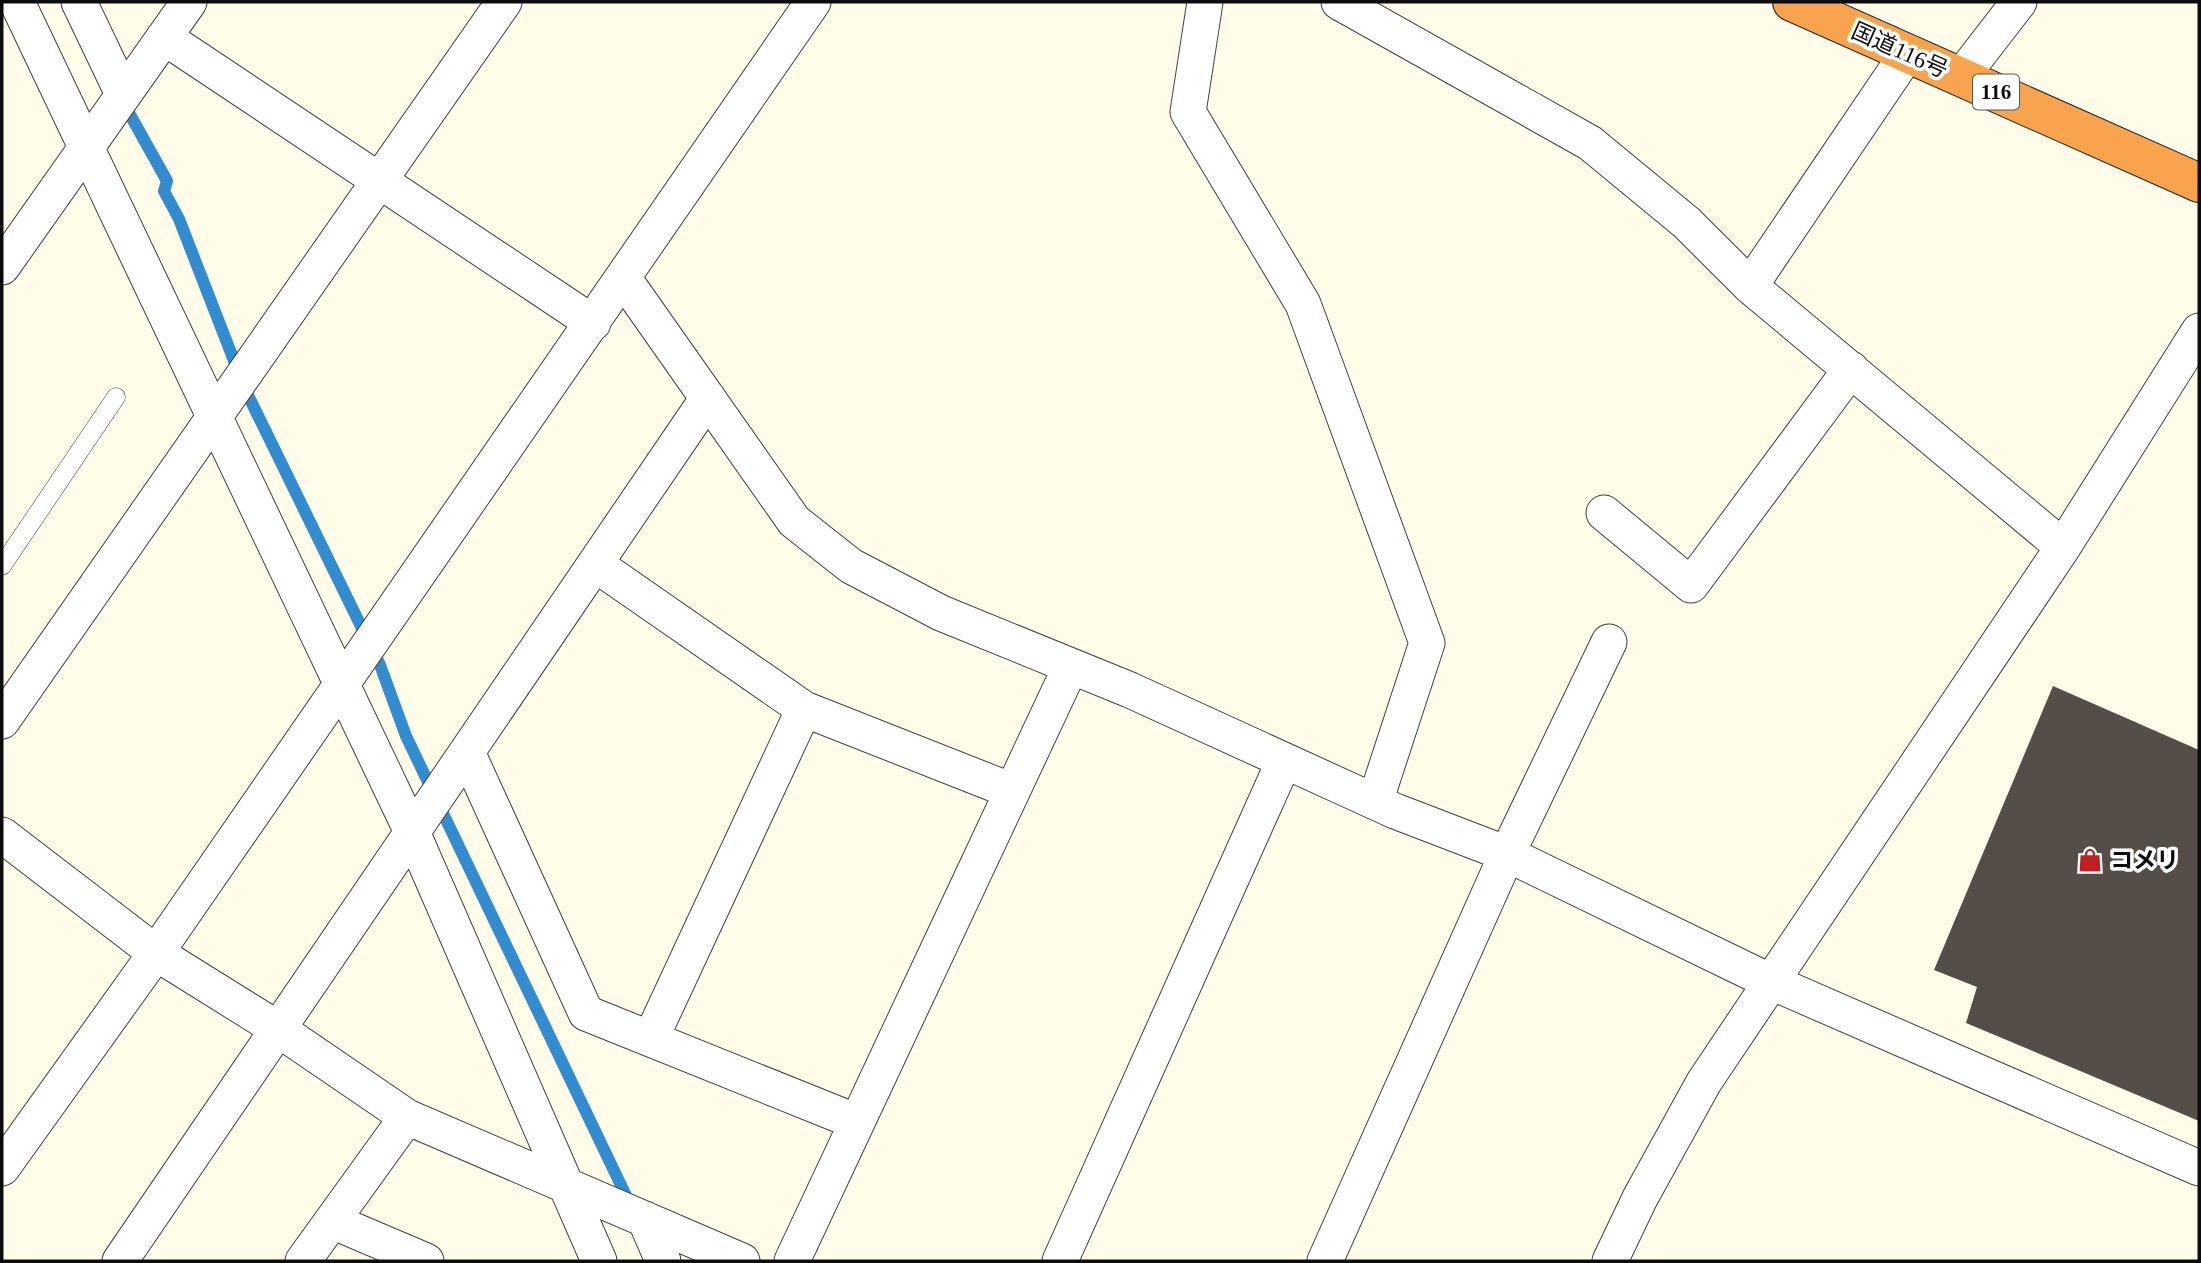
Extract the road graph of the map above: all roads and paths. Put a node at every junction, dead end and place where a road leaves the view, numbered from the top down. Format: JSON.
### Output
{"nodes":[{"id":1,"x":17,"y":2,"type":"edge"},
{"id":2,"x":79,"y":2,"type":"edge"},
{"id":3,"x":189,"y":2,"type":"edge"},
{"id":4,"x":504,"y":2,"type":"edge"},
{"id":5,"x":813,"y":2,"type":"edge"},
{"id":6,"x":1205,"y":2,"type":"edge"},
{"id":7,"x":1339,"y":2,"type":"edge"},
{"id":8,"x":1792,"y":2,"type":"edge"},
{"id":9,"x":2019,"y":2,"type":"edge"},
{"id":10,"x":164,"y":37,"type":"junction"},
{"id":11,"x":1907,"y":54,"type":"junction"},
{"id":12,"x":1961,"y":77,"type":"junction"},
{"id":13,"x":123,"y":94,"type":"junction"},
{"id":14,"x":85,"y":148,"type":"junction"},
{"id":15,"x":379,"y":182,"type":"junction"},
{"id":16,"x":2199,"y":183,"type":"edge"},
{"id":17,"x":2,"y":267,"type":"edge"},
{"id":18,"x":624,"y":279,"type":"junction"},
{"id":19,"x":1750,"y":286,"type":"junction"},
{"id":20,"x":593,"y":323,"type":"junction"},
{"id":21,"x":2199,"y":331,"type":"edge"},
{"id":22,"x":1851,"y":369,"type":"junction"},
{"id":23,"x":116,"y":397,"type":"dead end"},
{"id":24,"x":708,"y":398,"type":"junction"},
{"id":25,"x":215,"y":416,"type":"junction"},
{"id":26,"x":1604,"y":513,"type":"dead end"},
{"id":27,"x":2063,"y":547,"type":"junction"},
{"id":28,"x":2,"y":566,"type":"edge"},
{"id":29,"x":608,"y":573,"type":"dead end"},
{"id":30,"x":1609,"y":642,"type":"dead end"},
{"id":31,"x":1071,"y":666,"type":"junction"},
{"id":32,"x":343,"y":684,"type":"junction"},
{"id":33,"x":804,"y":709,"type":"junction"},
{"id":34,"x":2,"y":720,"type":"edge"},
{"id":35,"x":467,"y":752,"type":"junction"},
{"id":36,"x":1284,"y":761,"type":"junction"},
{"id":37,"x":1012,"y":791,"type":"junction"},
{"id":38,"x":1375,"y":802,"type":"junction"},
{"id":39,"x":412,"y":832,"type":"junction"},
{"id":40,"x":2,"y":835,"type":"edge"},
{"id":41,"x":1507,"y":854,"type":"junction"},
{"id":42,"x":156,"y":953,"type":"junction"},
{"id":43,"x":1769,"y":981,"type":"junction"},
{"id":44,"x":278,"y":1029,"type":"junction"},
{"id":45,"x":651,"y":1038,"type":"junction"},
{"id":46,"x":407,"y":1117,"type":"junction"},
{"id":47,"x":857,"y":1122,"type":"junction"},
{"id":48,"x":2,"y":1168,"type":"edge"},
{"id":49,"x":2199,"y":1168,"type":"edge"},
{"id":50,"x":565,"y":1185,"type":"junction"},
{"id":51,"x":645,"y":1219,"type":"junction"},
{"id":52,"x":332,"y":1221,"type":"junction"},
{"id":53,"x":120,"y":1261,"type":"edge"},
{"id":54,"x":303,"y":1261,"type":"edge"},
{"id":55,"x":426,"y":1261,"type":"edge"},
{"id":56,"x":599,"y":1261,"type":"edge"},
{"id":57,"x":663,"y":1261,"type":"edge"},
{"id":58,"x":743,"y":1261,"type":"edge"},
{"id":59,"x":792,"y":1261,"type":"edge"},
{"id":60,"x":1060,"y":1261,"type":"edge"},
{"id":61,"x":1325,"y":1261,"type":"edge"},
{"id":62,"x":1611,"y":1261,"type":"edge"}],
"edges":[{"from":1,"to":14,"type":"street"},
{"from":2,"to":13,"type":"street"},
{"from":3,"to":10,"type":"street"},
{"from":4,"to":15,"type":"street"},
{"from":5,"to":18,"type":"street"},
{"from":6,"to":38,"type":"street"},
{"from":7,"to":19,"type":"street"},
{"from":8,"to":11,"type":"highway","name":"国道116号","number":"116"},
{"from":9,"to":12,"type":"street"},
{"from":10,"to":13,"type":"street"},
{"from":10,"to":15,"type":"street"},
{"from":11,"to":12,"type":"highway","name":"国道116号","number":"116"},
{"from":11,"to":19,"type":"street"},
{"from":12,"to":16,"type":"highway","name":"国道116号","number":"116"},
{"from":13,"to":14,"type":"street"},
{"from":14,"to":17,"type":"street"},
{"from":14,"to":25,"type":"street"},
{"from":15,"to":20,"type":"street"},
{"from":15,"to":25,"type":"street"},
{"from":18,"to":20,"type":"street"},
{"from":18,"to":24,"type":"street"},
{"from":19,"to":22,"type":"street"},
{"from":20,"to":32,"type":"street"},
{"from":21,"to":27,"type":"street"},
{"from":22,"to":26,"type":"street"},
{"from":22,"to":27,"type":"street"},
{"from":23,"to":28,"type":"lane"},
{"from":24,"to":31,"type":"street"},
{"from":24,"to":35,"type":"street"},
{"from":25,"to":32,"type":"street"},
{"from":25,"to":34,"type":"street"},
{"from":27,"to":43,"type":"street"},
{"from":29,"to":33,"type":"street"},
{"from":30,"to":41,"type":"street"},
{"from":31,"to":36,"type":"street"},
{"from":31,"to":37,"type":"street"},
{"from":32,"to":39,"type":"street"},
{"from":32,"to":42,"type":"street"},
{"from":33,"to":37,"type":"street"},
{"from":33,"to":45,"type":"street"},
{"from":35,"to":39,"type":"street"},
{"from":35,"to":45,"type":"street"},
{"from":36,"to":38,"type":"street"},
{"from":36,"to":60,"type":"street"},
{"from":37,"to":47,"type":"street"},
{"from":38,"to":41,"type":"street"},
{"from":39,"to":44,"type":"street"},
{"from":39,"to":50,"type":"street"},
{"from":40,"to":42,"type":"street"},
{"from":41,"to":43,"type":"street"},
{"from":41,"to":61,"type":"street"},
{"from":42,"to":44,"type":"street"},
{"from":42,"to":48,"type":"street"},
{"from":43,"to":49,"type":"street"},
{"from":43,"to":62,"type":"street"},
{"from":44,"to":46,"type":"street"},
{"from":44,"to":53,"type":"street"},
{"from":45,"to":47,"type":"street"},
{"from":46,"to":50,"type":"street"},
{"from":46,"to":52,"type":"street"},
{"from":47,"to":59,"type":"street"},
{"from":50,"to":51,"type":"street"},
{"from":50,"to":56,"type":"street"},
{"from":51,"to":57,"type":"street"},
{"from":51,"to":58,"type":"street"},
{"from":52,"to":54,"type":"street"},
{"from":52,"to":55,"type":"street"}]}
